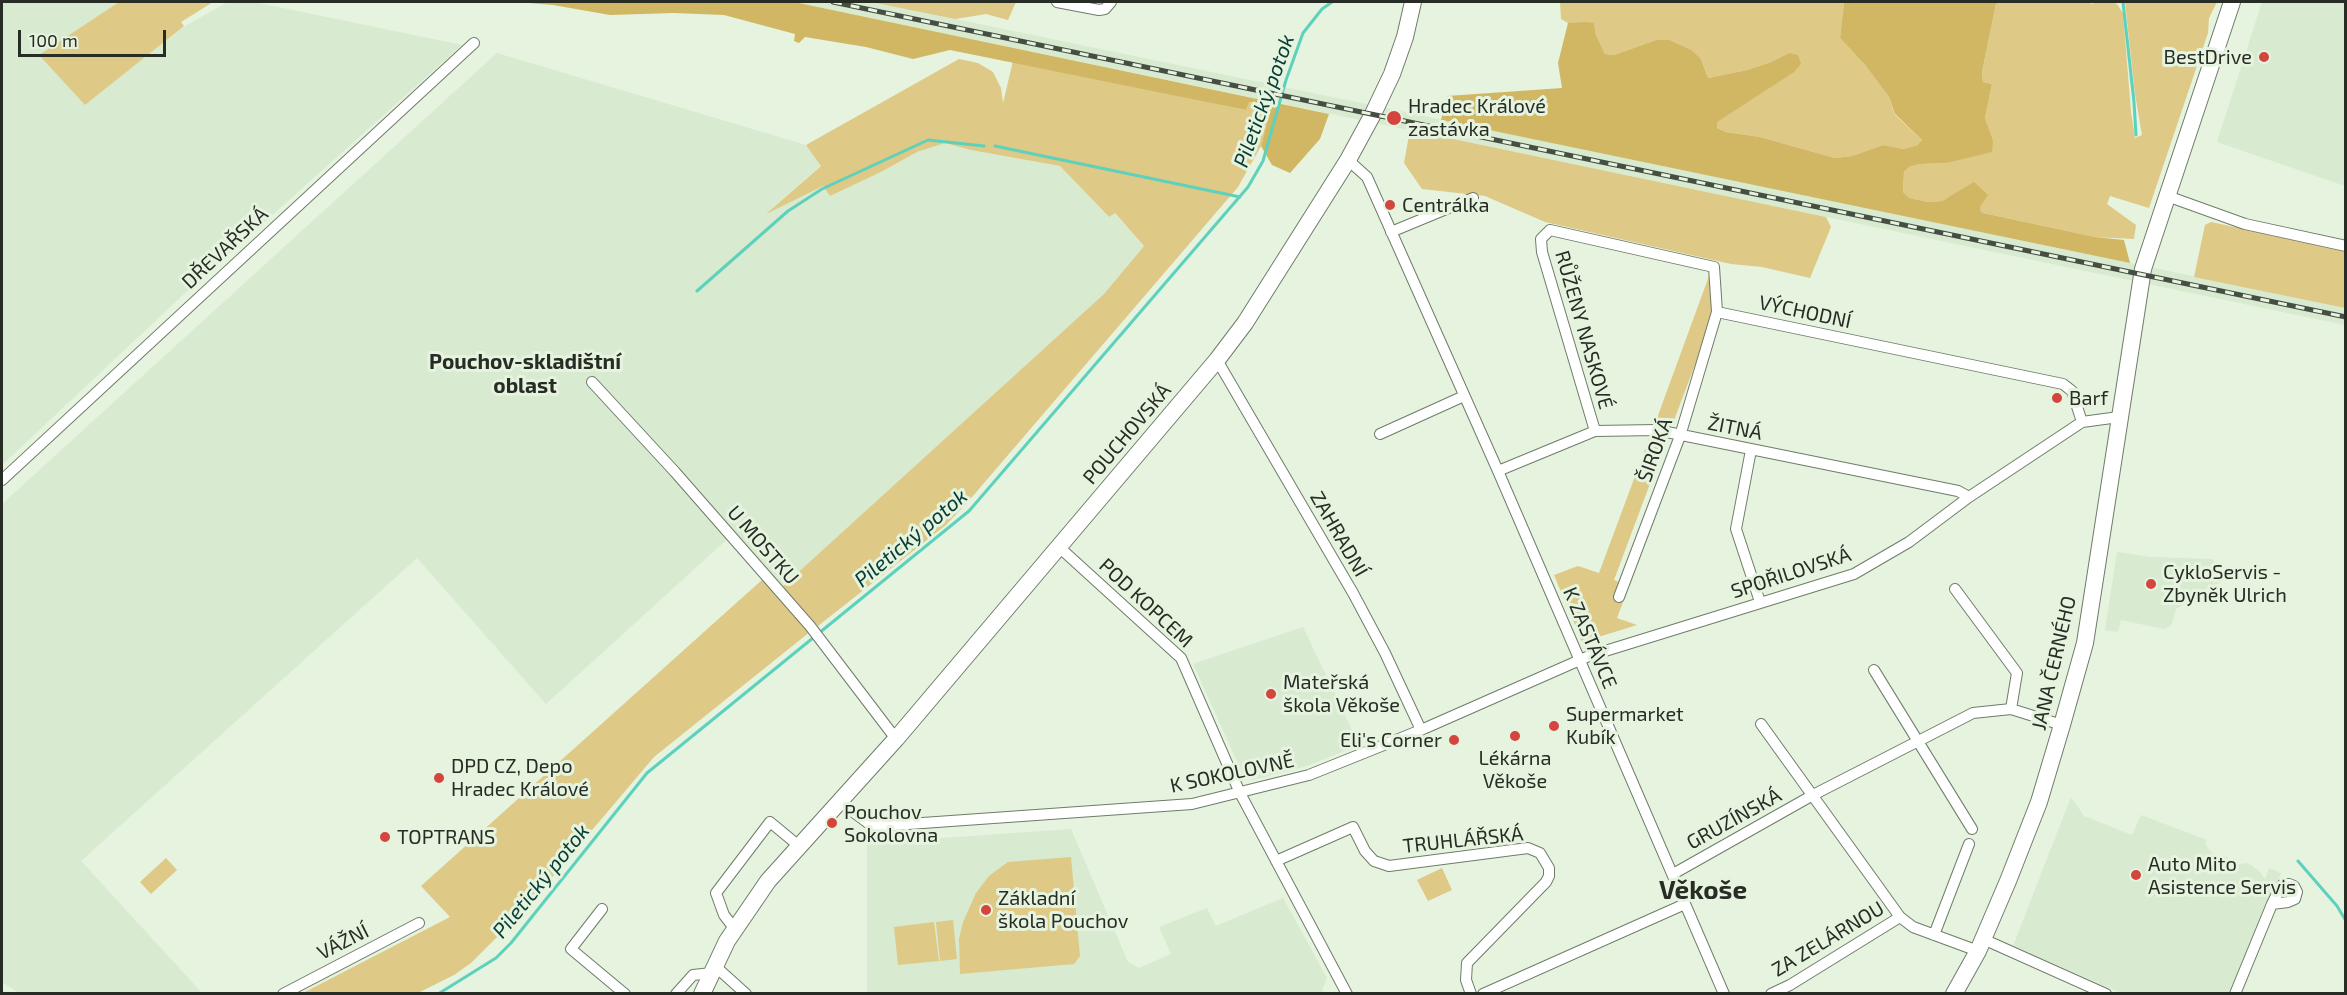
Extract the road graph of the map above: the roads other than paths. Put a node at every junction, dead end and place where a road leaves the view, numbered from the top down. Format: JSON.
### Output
{"nodes":[{"id":1,"x":1057,"y":2,"type":"edge"},
{"id":2,"x":1111,"y":2,"type":"edge"},
{"id":3,"x":1413,"y":2,"type":"edge"},
{"id":4,"x":2232,"y":2,"type":"edge"},
{"id":5,"x":474,"y":43,"type":"dead end"},
{"id":6,"x":1348,"y":160,"type":"junction"},
{"id":7,"x":2167,"y":196,"type":"junction"},
{"id":8,"x":1473,"y":198,"type":"dead end"},
{"id":9,"x":1391,"y":232,"type":"junction"},
{"id":10,"x":2346,"y":246,"type":"edge"},
{"id":11,"x":1717,"y":312,"type":"junction"},
{"id":12,"x":1217,"y":360,"type":"junction"},
{"id":13,"x":592,"y":382,"type":"dead end"},
{"id":14,"x":1464,"y":396,"type":"junction"},
{"id":15,"x":2119,"y":417,"type":"junction"},
{"id":16,"x":2082,"y":422,"type":"junction"},
{"id":17,"x":1595,"y":431,"type":"junction"},
{"id":18,"x":1380,"y":434,"type":"dead end"},
{"id":19,"x":1680,"y":436,"type":"junction"},
{"id":20,"x":1751,"y":450,"type":"junction"},
{"id":21,"x":1498,"y":471,"type":"junction"},
{"id":22,"x":2,"y":480,"type":"edge"},
{"id":23,"x":1969,"y":497,"type":"junction"},
{"id":24,"x":1059,"y":547,"type":"junction"},
{"id":25,"x":1955,"y":588,"type":"dead end"},
{"id":26,"x":1618,"y":597,"type":"dead end"},
{"id":27,"x":1760,"y":602,"type":"junction"},
{"id":28,"x":1580,"y":660,"type":"junction"},
{"id":29,"x":1874,"y":670,"type":"dead end"},
{"id":30,"x":2011,"y":709,"type":"junction"},
{"id":31,"x":1761,"y":724,"type":"dead end"},
{"id":32,"x":2062,"y":724,"type":"junction"},
{"id":33,"x":1421,"y":730,"type":"junction"},
{"id":34,"x":896,"y":739,"type":"junction"},
{"id":35,"x":1917,"y":742,"type":"junction"},
{"id":36,"x":1240,"y":793,"type":"junction"},
{"id":37,"x":1813,"y":795,"type":"junction"},
{"id":38,"x":840,"y":802,"type":"junction"},
{"id":39,"x":1972,"y":829,"type":"dead end"},
{"id":40,"x":1969,"y":844,"type":"dead end"},
{"id":41,"x":799,"y":846,"type":"junction"},
{"id":42,"x":1276,"y":861,"type":"junction"},
{"id":43,"x":1673,"y":874,"type":"junction"},
{"id":44,"x":1685,"y":904,"type":"junction"},
{"id":45,"x":2272,"y":904,"type":"dead end"},
{"id":46,"x":602,"y":909,"type":"dead end"},
{"id":47,"x":1900,"y":916,"type":"junction"},
{"id":48,"x":419,"y":923,"type":"dead end"},
{"id":49,"x":734,"y":928,"type":"junction"},
{"id":50,"x":1934,"y":935,"type":"junction"},
{"id":51,"x":1981,"y":945,"type":"junction"},
{"id":52,"x":713,"y":969,"type":"junction"},
{"id":53,"x":283,"y":993,"type":"edge"},
{"id":54,"x":625,"y":993,"type":"edge"},
{"id":55,"x":676,"y":993,"type":"edge"},
{"id":56,"x":702,"y":993,"type":"edge"},
{"id":57,"x":746,"y":993,"type":"edge"},
{"id":58,"x":1347,"y":993,"type":"edge"},
{"id":59,"x":1471,"y":993,"type":"edge"},
{"id":60,"x":1484,"y":993,"type":"edge"},
{"id":61,"x":1724,"y":993,"type":"edge"},
{"id":62,"x":1771,"y":993,"type":"edge"},
{"id":63,"x":1954,"y":993,"type":"edge"},
{"id":64,"x":2106,"y":993,"type":"edge"},
{"id":65,"x":2235,"y":993,"type":"edge"}],
"edges":[{"from":1,"to":2,"type":"street"},
{"from":3,"to":6,"type":"street","name":"POUCHOVSKÁ"},
{"from":4,"to":7,"type":"street","name":"JANA ČERNÉHO"},
{"from":5,"to":22,"type":"street","name":"DŘEVAŘSKÁ"},
{"from":6,"to":9,"type":"street","name":"K ZASTÁVCE"},
{"from":6,"to":12,"type":"street","name":"POUCHOVSKÁ"},
{"from":7,"to":10,"type":"street"},
{"from":7,"to":15,"type":"street","name":"JANA ČERNÉHO"},
{"from":8,"to":9,"type":"street"},
{"from":9,"to":14,"type":"street","name":"K ZASTÁVCE"},
{"from":11,"to":16,"type":"street","name":"VÝCHODNÍ"},
{"from":11,"to":17,"type":"street","name":"RŮŽENY NASKOVÉ"},
{"from":11,"to":19,"type":"street","name":"ŠIROKÁ"},
{"from":12,"to":24,"type":"street","name":"POUCHOVSKÁ"},
{"from":12,"to":33,"type":"street","name":"ZAHRADNÍ"},
{"from":13,"to":34,"type":"street","name":"U MOSTKU"},
{"from":14,"to":18,"type":"street"},
{"from":14,"to":21,"type":"street","name":"K ZASTÁVCE"},
{"from":15,"to":16,"type":"street","name":"SPOŘILOVSKÁ"},
{"from":15,"to":32,"type":"street","name":"JANA ČERNÉHO"},
{"from":16,"to":23,"type":"street","name":"SPOŘILOVSKÁ"},
{"from":17,"to":19,"type":"street","name":"ŽITNÁ"},
{"from":17,"to":21,"type":"street","name":"ŽITNÁ"},
{"from":19,"to":20,"type":"street","name":"ŽITNÁ"},
{"from":19,"to":26,"type":"street","name":"ŠIROKÁ"},
{"from":20,"to":23,"type":"street","name":"ŽITNÁ"},
{"from":20,"to":27,"type":"street"},
{"from":21,"to":28,"type":"street","name":"K ZASTÁVCE"},
{"from":23,"to":27,"type":"street","name":"SPOŘILOVSKÁ"},
{"from":24,"to":34,"type":"street","name":"POUCHOVSKÁ"},
{"from":24,"to":36,"type":"street","name":"POD KOPCEM"},
{"from":25,"to":30,"type":"street","name":"JANA ČERNÉHO"},
{"from":27,"to":28,"type":"street","name":"SPOŘILOVSKÁ"},
{"from":28,"to":33,"type":"street","name":"K SOKOLOVNĚ"},
{"from":28,"to":43,"type":"street","name":"K ZASTÁVCE"},
{"from":29,"to":35,"type":"street"},
{"from":30,"to":32,"type":"street","name":"GRUZÍNSKÁ"},
{"from":30,"to":35,"type":"street","name":"GRUZÍNSKÁ"},
{"from":31,"to":37,"type":"street","name":"GRUZÍNSKÁ"},
{"from":32,"to":51,"type":"street","name":"JANA ČERNÉHO"},
{"from":33,"to":36,"type":"street","name":"K SOKOLOVNĚ"},
{"from":34,"to":38,"type":"street","name":"POUCHOVSKÁ"},
{"from":35,"to":37,"type":"street","name":"GRUZÍNSKÁ"},
{"from":35,"to":39,"type":"street"},
{"from":36,"to":38,"type":"street","name":"K SOKOLOVNĚ"},
{"from":36,"to":42,"type":"street"},
{"from":37,"to":43,"type":"street","name":"GRUZÍNSKÁ"},
{"from":37,"to":47,"type":"street","name":"GRUZÍNSKÁ"},
{"from":38,"to":41,"type":"street","name":"POUCHOVSKÁ"},
{"from":40,"to":50,"type":"street"},
{"from":41,"to":49,"type":"street","name":"POUCHOVSKÁ"},
{"from":41,"to":49,"type":"street"},
{"from":42,"to":58,"type":"street"},
{"from":42,"to":59,"type":"street","name":"TRUHLÁŘSKÁ"},
{"from":43,"to":44,"type":"street","name":"K ZASTÁVCE"},
{"from":44,"to":60,"type":"street"},
{"from":44,"to":61,"type":"street","name":"K ZASTÁVCE"},
{"from":45,"to":65,"type":"street"},
{"from":46,"to":54,"type":"street"},
{"from":47,"to":50,"type":"street","name":"ZA ZELÁRNOU"},
{"from":47,"to":62,"type":"street","name":"ZA ZELÁRNOU"},
{"from":48,"to":53,"type":"street","name":"VÁŽNÍ"},
{"from":49,"to":52,"type":"street","name":"POUCHOVSKÁ"},
{"from":50,"to":51,"type":"street","name":"ZA ZELÁRNOU"},
{"from":51,"to":63,"type":"street","name":"JANA ČERNÉHO"},
{"from":51,"to":64,"type":"street","name":"ZA ZELÁRNOU"},
{"from":52,"to":55,"type":"street"},
{"from":52,"to":56,"type":"street","name":"POUCHOVSKÁ"},
{"from":52,"to":57,"type":"street"}]}
